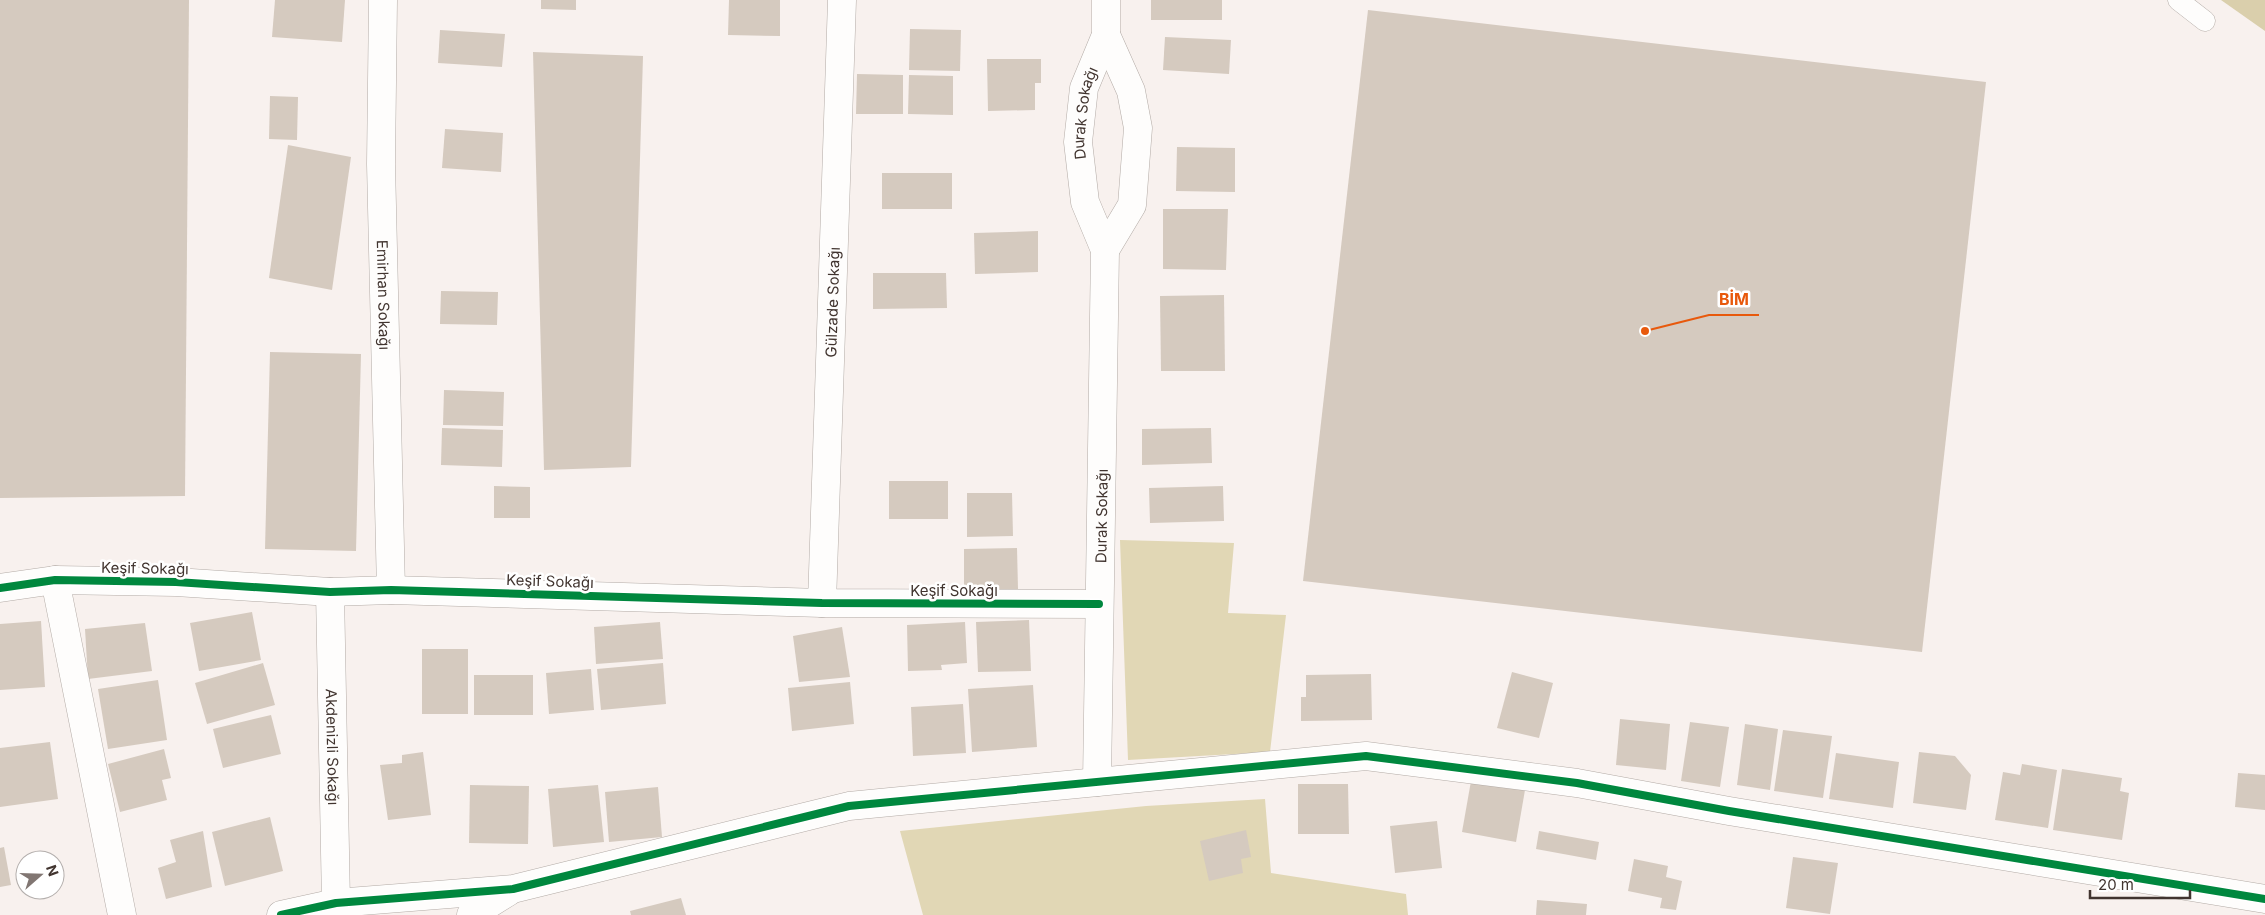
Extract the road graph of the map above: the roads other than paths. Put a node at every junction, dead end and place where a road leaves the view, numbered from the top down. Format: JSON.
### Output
{"nodes":[{"id":1,"x":383,"y":0,"type":"edge"},
{"id":2,"x":842,"y":0,"type":"edge"},
{"id":3,"x":1106,"y":0,"type":"edge"},
{"id":4,"x":2178,"y":0,"type":"edge"},
{"id":5,"x":2205,"y":21,"type":"dead end"},
{"id":6,"x":1106,"y":35,"type":"junction"},
{"id":7,"x":1104,"y":250,"type":"junction"},
{"id":8,"x":55,"y":580,"type":"junction"},
{"id":9,"x":0,"y":588,"type":"edge"},
{"id":10,"x":391,"y":590,"type":"junction"},
{"id":11,"x":330,"y":592,"type":"junction"},
{"id":12,"x":822,"y":603,"type":"junction"},
{"id":13,"x":1099,"y":604,"type":"junction"},
{"id":14,"x":1097,"y":782,"type":"junction"},
{"id":15,"x":513,"y":889,"type":"junction"},
{"id":16,"x":2265,"y":898,"type":"edge"},
{"id":17,"x":336,"y":902,"type":"junction"},
{"id":18,"x":122,"y":915,"type":"edge"},
{"id":19,"x":281,"y":915,"type":"edge"},
{"id":20,"x":471,"y":915,"type":"edge"}],
"edges":[{"from":1,"to":10,"type":"street","name":"Emirhan Sokağı"},
{"from":2,"to":12,"type":"street","name":"Gülzade Sokağı"},
{"from":3,"to":6,"type":"street","name":"Durak Sokağı"},
{"from":4,"to":5,"type":"lane"},
{"from":6,"to":7,"type":"street","name":"Durak Sokağı"},
{"from":6,"to":7,"type":"street","name":"Durak Sokağı"},
{"from":7,"to":13,"type":"street","name":"Durak Sokağı"},
{"from":8,"to":9,"type":"street","name":"Keşif Sokağı"},
{"from":8,"to":11,"type":"street","name":"Keşif Sokağı"},
{"from":8,"to":18,"type":"street"},
{"from":10,"to":11,"type":"street","name":"Keşif Sokağı"},
{"from":10,"to":12,"type":"street","name":"Keşif Sokağı"},
{"from":11,"to":17,"type":"street","name":"Akdenizli Sokağı"},
{"from":12,"to":13,"type":"street","name":"Keşif Sokağı"},
{"from":13,"to":14,"type":"street","name":"Durak Sokağı"},
{"from":14,"to":15,"type":"street"},
{"from":14,"to":16,"type":"street"},
{"from":15,"to":17,"type":"street"},
{"from":15,"to":20,"type":"street"},
{"from":17,"to":19,"type":"street"}]}
